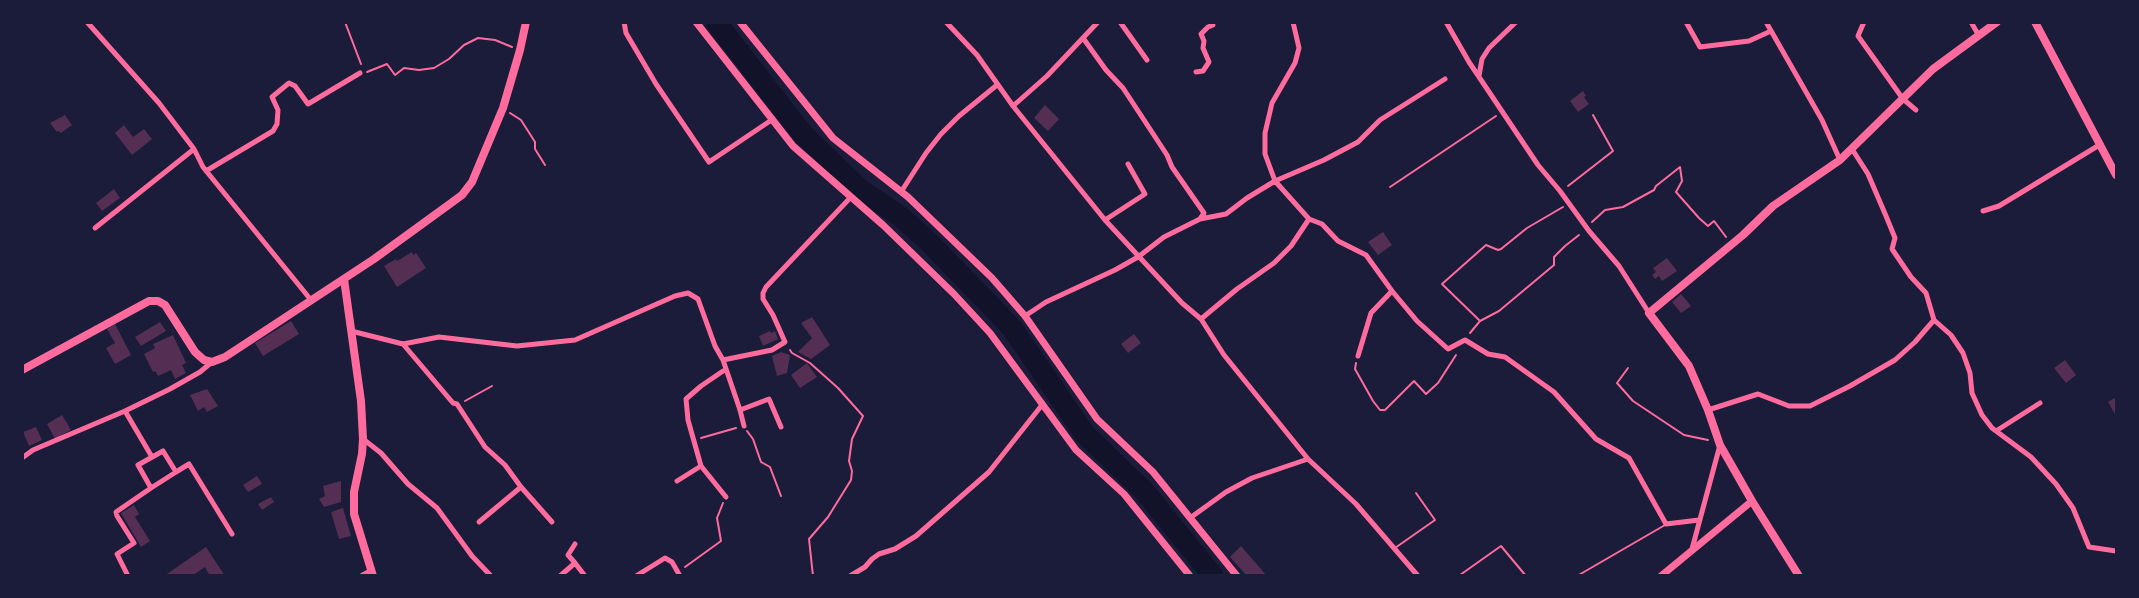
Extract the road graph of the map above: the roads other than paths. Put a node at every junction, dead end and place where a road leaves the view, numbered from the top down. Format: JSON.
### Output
{"nodes":[{"id":1,"x":87,"y":22,"type":"edge"},
{"id":2,"x":526,"y":22,"type":"edge"},
{"id":3,"x":624,"y":22,"type":"edge"},
{"id":4,"x":696,"y":22,"type":"edge"},
{"id":5,"x":740,"y":22,"type":"edge"},
{"id":6,"x":945,"y":22,"type":"edge"},
{"id":7,"x":1098,"y":22,"type":"edge"},
{"id":8,"x":1120,"y":22,"type":"edge"},
{"id":9,"x":1212,"y":22,"type":"edge"},
{"id":10,"x":1293,"y":22,"type":"edge"},
{"id":11,"x":1446,"y":22,"type":"edge"},
{"id":12,"x":1516,"y":22,"type":"edge"},
{"id":13,"x":1686,"y":22,"type":"edge"},
{"id":14,"x":1766,"y":22,"type":"edge"},
{"id":15,"x":1864,"y":22,"type":"edge"},
{"id":16,"x":1971,"y":22,"type":"edge"},
{"id":17,"x":1997,"y":22,"type":"edge"},
{"id":18,"x":2036,"y":22,"type":"edge"},
{"id":19,"x":1771,"y":31,"type":"junction"},
{"id":20,"x":1978,"y":36,"type":"junction"},
{"id":21,"x":1083,"y":38,"type":"junction"},
{"id":22,"x":1148,"y":60,"type":"dead end"},
{"id":23,"x":1196,"y":72,"type":"dead end"},
{"id":24,"x":360,"y":73,"type":"road end"},
{"id":25,"x":1479,"y":76,"type":"junction"},
{"id":26,"x":1445,"y":79,"type":"dead end"},
{"id":27,"x":997,"y":85,"type":"junction"},
{"id":28,"x":1903,"y":99,"type":"junction"},
{"id":29,"x":1013,"y":106,"type":"junction"},
{"id":30,"x":1916,"y":110,"type":"dead end"},
{"id":31,"x":772,"y":119,"type":"junction"},
{"id":32,"x":2101,"y":144,"type":"junction"},
{"id":33,"x":194,"y":149,"type":"junction"},
{"id":34,"x":1852,"y":149,"type":"junction"},
{"id":35,"x":1840,"y":160,"type":"junction"},
{"id":36,"x":1128,"y":164,"type":"dead end"},
{"id":37,"x":206,"y":171,"type":"junction"},
{"id":38,"x":2116,"y":175,"type":"edge"},
{"id":39,"x":1275,"y":181,"type":"junction"},
{"id":40,"x":901,"y":192,"type":"junction"},
{"id":41,"x":850,"y":198,"type":"junction"},
{"id":42,"x":1983,"y":211,"type":"dead end"},
{"id":43,"x":1200,"y":219,"type":"junction"},
{"id":44,"x":1309,"y":219,"type":"junction"},
{"id":45,"x":1105,"y":220,"type":"junction"},
{"id":46,"x":95,"y":228,"type":"dead end"},
{"id":47,"x":1138,"y":257,"type":"junction"},
{"id":48,"x":344,"y":279,"type":"junction"},
{"id":49,"x":1392,"y":291,"type":"junction"},
{"id":50,"x":311,"y":300,"type":"junction"},
{"id":51,"x":1649,"y":313,"type":"junction"},
{"id":52,"x":1025,"y":316,"type":"junction"},
{"id":53,"x":1201,"y":319,"type":"junction"},
{"id":54,"x":1934,"y":320,"type":"junction"},
{"id":55,"x":351,"y":331,"type":"junction"},
{"id":56,"x":403,"y":344,"type":"junction"},
{"id":57,"x":1358,"y":356,"type":"road end"},
{"id":58,"x":723,"y":360,"type":"junction"},
{"id":59,"x":208,"y":361,"type":"junction"},
{"id":60,"x":22,"y":369,"type":"edge"},
{"id":61,"x":726,"y":369,"type":"junction"},
{"id":62,"x":2040,"y":403,"type":"dead end"},
{"id":63,"x":1042,"y":405,"type":"junction"},
{"id":64,"x":740,"y":410,"type":"junction"},
{"id":65,"x":1708,"y":410,"type":"junction"},
{"id":66,"x":125,"y":411,"type":"junction"},
{"id":67,"x":695,"y":419,"type":"dead end"},
{"id":68,"x":688,"y":420,"type":"junction"},
{"id":69,"x":744,"y":426,"type":"road end"},
{"id":70,"x":781,"y":428,"type":"dead end"},
{"id":71,"x":1996,"y":431,"type":"junction"},
{"id":72,"x":363,"y":439,"type":"junction"},
{"id":73,"x":1720,"y":445,"type":"junction"},
{"id":74,"x":152,"y":457,"type":"junction"},
{"id":75,"x":22,"y":458,"type":"edge"},
{"id":76,"x":1308,"y":459,"type":"junction"},
{"id":77,"x":701,"y":466,"type":"junction"},
{"id":78,"x":176,"y":472,"type":"junction"},
{"id":79,"x":677,"y":481,"type":"dead end"},
{"id":80,"x":521,"y":487,"type":"junction"},
{"id":81,"x":151,"y":488,"type":"junction"},
{"id":82,"x":1416,"y":493,"type":"dead end"},
{"id":83,"x":726,"y":497,"type":"road end"},
{"id":84,"x":1752,"y":501,"type":"junction"},
{"id":85,"x":1190,"y":518,"type":"junction"},
{"id":86,"x":1699,"y":520,"type":"junction"},
{"id":87,"x":479,"y":522,"type":"dead end"},
{"id":88,"x":552,"y":522,"type":"dead end"},
{"id":89,"x":1666,"y":524,"type":"junction"},
{"id":90,"x":232,"y":534,"type":"dead end"},
{"id":91,"x":575,"y":544,"type":"dead end"},
{"id":92,"x":1395,"y":548,"type":"junction"},
{"id":93,"x":1692,"y":549,"type":"junction"},
{"id":94,"x":2116,"y":551,"type":"edge"},
{"id":95,"x":575,"y":563,"type":"junction"},
{"id":96,"x":373,"y":573,"type":"edge"},
{"id":97,"x":1670,"y":573,"type":"edge"},
{"id":98,"x":679,"y":574,"type":"edge"},
{"id":99,"x":1460,"y":575,"type":"edge"},
{"id":100,"x":128,"y":576,"type":"edge"},
{"id":101,"x":361,"y":576,"type":"edge"},
{"id":102,"x":491,"y":576,"type":"edge"},
{"id":103,"x":560,"y":576,"type":"edge"},
{"id":104,"x":585,"y":576,"type":"edge"},
{"id":105,"x":636,"y":576,"type":"edge"},
{"id":106,"x":850,"y":576,"type":"edge"},
{"id":107,"x":1190,"y":576,"type":"edge"},
{"id":108,"x":1237,"y":576,"type":"edge"},
{"id":109,"x":1418,"y":576,"type":"edge"},
{"id":110,"x":1526,"y":576,"type":"edge"},
{"id":111,"x":1577,"y":576,"type":"edge"},
{"id":112,"x":1661,"y":576,"type":"edge"},
{"id":113,"x":1799,"y":576,"type":"edge"}],
"edges":[{"from":1,"to":33,"type":"street"},
{"from":2,"to":48,"type":"main road"},
{"from":3,"to":31,"type":"street"},
{"from":4,"to":31,"type":"street"},
{"from":5,"to":40,"type":"street"},
{"from":6,"to":27,"type":"street"},
{"from":7,"to":21,"type":"street"},
{"from":8,"to":22,"type":"street"},
{"from":9,"to":23,"type":"street"},
{"from":10,"to":39,"type":"street"},
{"from":11,"to":25,"type":"street"},
{"from":12,"to":25,"type":"street"},
{"from":13,"to":19,"type":"street"},
{"from":14,"to":19,"type":"street"},
{"from":15,"to":28,"type":"street"},
{"from":16,"to":20,"type":"street"},
{"from":17,"to":20,"type":"main road"},
{"from":18,"to":32,"type":"main road"},
{"from":19,"to":35,"type":"street"},
{"from":20,"to":28,"type":"main road"},
{"from":21,"to":29,"type":"street"},
{"from":21,"to":43,"type":"street"},
{"from":24,"to":37,"type":"street"},
{"from":25,"to":51,"type":"street"},
{"from":26,"to":39,"type":"street"},
{"from":27,"to":29,"type":"street"},
{"from":27,"to":40,"type":"street"},
{"from":28,"to":30,"type":"street"},
{"from":28,"to":34,"type":"main road"},
{"from":29,"to":45,"type":"street"},
{"from":31,"to":41,"type":"street"},
{"from":32,"to":38,"type":"main road"},
{"from":32,"to":42,"type":"street"},
{"from":33,"to":37,"type":"street"},
{"from":33,"to":46,"type":"street"},
{"from":34,"to":35,"type":"main road"},
{"from":34,"to":54,"type":"street"},
{"from":35,"to":51,"type":"main road"},
{"from":36,"to":45,"type":"street"},
{"from":37,"to":50,"type":"street"},
{"from":39,"to":43,"type":"street"},
{"from":39,"to":44,"type":"street"},
{"from":40,"to":52,"type":"street"},
{"from":41,"to":58,"type":"street"},
{"from":41,"to":63,"type":"street"},
{"from":43,"to":47,"type":"street"},
{"from":44,"to":49,"type":"street"},
{"from":44,"to":53,"type":"street"},
{"from":45,"to":47,"type":"street"},
{"from":47,"to":52,"type":"street"},
{"from":47,"to":53,"type":"street"},
{"from":48,"to":50,"type":"main road"},
{"from":48,"to":55,"type":"main road"},
{"from":49,"to":57,"type":"street"},
{"from":49,"to":89,"type":"street"},
{"from":50,"to":59,"type":"main road"},
{"from":51,"to":65,"type":"main road"},
{"from":52,"to":85,"type":"street"},
{"from":53,"to":76,"type":"street"},
{"from":54,"to":65,"type":"street"},
{"from":54,"to":71,"type":"street"},
{"from":55,"to":56,"type":"street"},
{"from":55,"to":72,"type":"main road"},
{"from":56,"to":58,"type":"street"},
{"from":56,"to":80,"type":"street"},
{"from":58,"to":61,"type":"street"},
{"from":59,"to":60,"type":"main road"},
{"from":59,"to":66,"type":"street"},
{"from":61,"to":64,"type":"street"},
{"from":61,"to":68,"type":"street"},
{"from":62,"to":71,"type":"street"},
{"from":63,"to":106,"type":"street"},
{"from":63,"to":107,"type":"street"},
{"from":64,"to":69,"type":"street"},
{"from":64,"to":70,"type":"street"},
{"from":65,"to":73,"type":"main road"},
{"from":66,"to":74,"type":"street"},
{"from":66,"to":75,"type":"street"},
{"from":67,"to":68,"type":"street"},
{"from":68,"to":77,"type":"street"},
{"from":71,"to":94,"type":"street"},
{"from":72,"to":96,"type":"main road"},
{"from":72,"to":102,"type":"street"},
{"from":73,"to":84,"type":"main road"},
{"from":73,"to":86,"type":"street"},
{"from":74,"to":78,"type":"street"},
{"from":74,"to":81,"type":"street"},
{"from":76,"to":85,"type":"street"},
{"from":76,"to":92,"type":"street"},
{"from":77,"to":79,"type":"street"},
{"from":77,"to":83,"type":"street"},
{"from":78,"to":81,"type":"street"},
{"from":78,"to":90,"type":"street"},
{"from":80,"to":87,"type":"street"},
{"from":80,"to":88,"type":"street"},
{"from":81,"to":100,"type":"street"},
{"from":82,"to":92,"type":"lane"},
{"from":84,"to":93,"type":"street"},
{"from":84,"to":113,"type":"main road"},
{"from":85,"to":108,"type":"street"},
{"from":86,"to":89,"type":"street"},
{"from":86,"to":93,"type":"street"},
{"from":89,"to":111,"type":"lane"},
{"from":91,"to":95,"type":"street"},
{"from":92,"to":109,"type":"street"},
{"from":93,"to":97,"type":"street"},
{"from":95,"to":103,"type":"street"},
{"from":95,"to":104,"type":"street"},
{"from":96,"to":101,"type":"street"},
{"from":97,"to":112,"type":"street"},
{"from":98,"to":105,"type":"street"},
{"from":99,"to":110,"type":"lane"}]}
